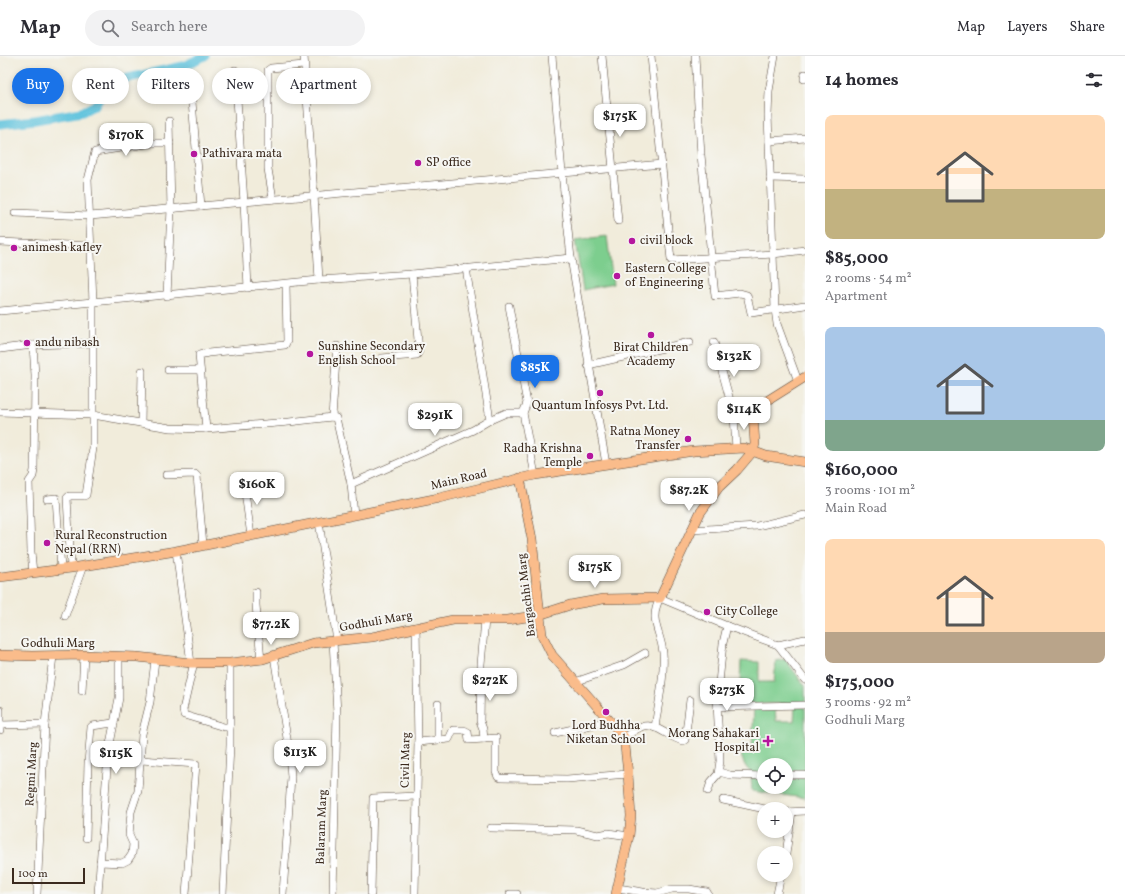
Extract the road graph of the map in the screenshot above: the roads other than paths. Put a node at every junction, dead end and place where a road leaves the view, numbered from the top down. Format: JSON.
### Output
{"nodes":[{"id":1,"x":304,"y":56,"type":"edge"},
{"id":2,"x":552,"y":56,"type":"edge"},
{"id":3,"x":602,"y":56,"type":"edge"},
{"id":4,"x":651,"y":56,"type":"edge"},
{"id":5,"x":695,"y":56,"type":"edge"},
{"id":6,"x":775,"y":56,"type":"edge"},
{"id":7,"x":304,"y":64,"type":"junction"},
{"id":8,"x":192,"y":104,"type":"edge"},
{"id":9,"x":237,"y":104,"type":"edge"},
{"id":10,"x":169,"y":121,"type":"dead end"},
{"id":11,"x":805,"y":138,"type":"edge"},
{"id":12,"x":769,"y":141,"type":"junction"},
{"id":13,"x":170,"y":143,"type":"junction"},
{"id":14,"x":662,"y":164,"type":"junction"},
{"id":15,"x":613,"y":168,"type":"junction"},
{"id":16,"x":562,"y":173,"type":"junction"},
{"id":17,"x":770,"y":178,"type":"junction"},
{"id":18,"x":805,"y":179,"type":"edge"},
{"id":19,"x":314,"y":195,"type":"junction"},
{"id":20,"x":273,"y":199,"type":"junction"},
{"id":21,"x":244,"y":202,"type":"junction"},
{"id":22,"x":201,"y":206,"type":"junction"},
{"id":23,"x":171,"y":209,"type":"junction"},
{"id":24,"x":15,"y":213,"type":"dead end"},
{"id":25,"x":90,"y":216,"type":"junction"},
{"id":26,"x":618,"y":221,"type":"dead end"},
{"id":27,"x":0,"y":242,"type":"edge"},
{"id":28,"x":91,"y":246,"type":"junction"},
{"id":29,"x":805,"y":250,"type":"edge"},
{"id":30,"x":773,"y":254,"type":"junction"},
{"id":31,"x":571,"y":258,"type":"junction"},
{"id":32,"x":712,"y":258,"type":"junction"},
{"id":33,"x":466,"y":268,"type":"junction"},
{"id":34,"x":412,"y":274,"type":"junction"},
{"id":35,"x":319,"y":280,"type":"junction"},
{"id":36,"x":286,"y":284,"type":"junction"},
{"id":37,"x":248,"y":288,"type":"junction"},
{"id":38,"x":167,"y":296,"type":"junction"},
{"id":39,"x":93,"y":302,"type":"junction"},
{"id":40,"x":805,"y":305,"type":"edge"},
{"id":41,"x":509,"y":306,"type":"dead end"},
{"id":42,"x":775,"y":309,"type":"junction"},
{"id":43,"x":0,"y":312,"type":"edge"},
{"id":44,"x":690,"y":342,"type":"dead end"},
{"id":45,"x":714,"y":342,"type":"dead end"},
{"id":46,"x":92,"y":343,"type":"junction"},
{"id":47,"x":33,"y":345,"type":"junction"},
{"id":48,"x":337,"y":346,"type":"dead end"},
{"id":49,"x":0,"y":349,"type":"edge"},
{"id":50,"x":382,"y":358,"type":"dead end"},
{"id":51,"x":588,"y":365,"type":"junction"},
{"id":52,"x":168,"y":370,"type":"dead end"},
{"id":53,"x":200,"y":370,"type":"junction"},
{"id":54,"x":142,"y":371,"type":"dead end"},
{"id":55,"x":802,"y":379,"type":"edge"},
{"id":56,"x":0,"y":412,"type":"edge"},
{"id":57,"x":34,"y":413,"type":"junction"},
{"id":58,"x":523,"y":413,"type":"junction"},
{"id":59,"x":93,"y":415,"type":"junction"},
{"id":60,"x":734,"y":415,"type":"junction"},
{"id":61,"x":754,"y":415,"type":"junction"},
{"id":62,"x":332,"y":417,"type":"junction"},
{"id":63,"x":490,"y":420,"type":"junction"},
{"id":64,"x":141,"y":423,"type":"junction"},
{"id":65,"x":206,"y":429,"type":"junction"},
{"id":66,"x":736,"y":449,"type":"junction"},
{"id":67,"x":753,"y":451,"type":"junction"},
{"id":68,"x":805,"y":462,"type":"edge"},
{"id":69,"x":606,"y":464,"type":"junction"},
{"id":70,"x":166,"y":475,"type":"dead end"},
{"id":71,"x":535,"y":475,"type":"junction"},
{"id":72,"x":243,"y":478,"type":"dead end"},
{"id":73,"x":520,"y":478,"type":"junction"},
{"id":74,"x":351,"y":484,"type":"junction"},
{"id":75,"x":47,"y":499,"type":"dead end"},
{"id":76,"x":354,"y":514,"type":"junction"},
{"id":77,"x":805,"y":515,"type":"edge"},
{"id":78,"x":319,"y":522,"type":"junction"},
{"id":79,"x":691,"y":530,"type":"junction"},
{"id":80,"x":251,"y":534,"type":"junction"},
{"id":81,"x":202,"y":544,"type":"junction"},
{"id":82,"x":176,"y":551,"type":"junction"},
{"id":83,"x":83,"y":566,"type":"junction"},
{"id":84,"x":71,"y":567,"type":"junction"},
{"id":85,"x":61,"y":568,"type":"junction"},
{"id":86,"x":32,"y":572,"type":"junction"},
{"id":87,"x":0,"y":575,"type":"edge"},
{"id":88,"x":256,"y":592,"type":"dead end"},
{"id":89,"x":660,"y":598,"type":"junction"},
{"id":90,"x":539,"y":615,"type":"junction"},
{"id":91,"x":65,"y":616,"type":"dead end"},
{"id":92,"x":485,"y":620,"type":"junction"},
{"id":93,"x":727,"y":626,"type":"junction"},
{"id":94,"x":416,"y":627,"type":"junction"},
{"id":95,"x":805,"y":639,"type":"edge"},
{"id":96,"x":335,"y":641,"type":"junction"},
{"id":97,"x":778,"y":645,"type":"junction"},
{"id":98,"x":645,"y":653,"type":"dead end"},
{"id":99,"x":0,"y":655,"type":"edge"},
{"id":100,"x":84,"y":655,"type":"junction"},
{"id":101,"x":53,"y":656,"type":"junction"},
{"id":102,"x":274,"y":656,"type":"junction"},
{"id":103,"x":119,"y":657,"type":"junction"},
{"id":104,"x":156,"y":660,"type":"junction"},
{"id":105,"x":261,"y":660,"type":"junction"},
{"id":106,"x":192,"y":662,"type":"junction"},
{"id":107,"x":230,"y":663,"type":"junction"},
{"id":108,"x":805,"y":680,"type":"edge"},
{"id":109,"x":575,"y":682,"type":"junction"},
{"id":110,"x":82,"y":691,"type":"dead end"},
{"id":111,"x":690,"y":700,"type":"dead end"},
{"id":112,"x":438,"y":704,"type":"dead end"},
{"id":113,"x":805,"y":705,"type":"edge"},
{"id":114,"x":718,"y":707,"type":"junction"},
{"id":115,"x":0,"y":710,"type":"edge"},
{"id":116,"x":609,"y":721,"type":"junction"},
{"id":117,"x":113,"y":723,"type":"junction"},
{"id":118,"x":45,"y":724,"type":"junction"},
{"id":119,"x":0,"y":725,"type":"edge"},
{"id":120,"x":230,"y":727,"type":"junction"},
{"id":121,"x":655,"y":728,"type":"junction"},
{"id":122,"x":0,"y":730,"type":"edge"},
{"id":123,"x":555,"y":733,"type":"dead end"},
{"id":124,"x":624,"y":737,"type":"junction"},
{"id":125,"x":438,"y":739,"type":"junction"},
{"id":126,"x":484,"y":739,"type":"junction"},
{"id":127,"x":418,"y":742,"type":"junction"},
{"id":128,"x":141,"y":760,"type":"junction"},
{"id":129,"x":719,"y":772,"type":"junction"},
{"id":130,"x":628,"y":774,"type":"junction"},
{"id":131,"x":793,"y":775,"type":"edge"},
{"id":132,"x":805,"y":775,"type":"edge"},
{"id":133,"x":757,"y":776,"type":"edge"},
{"id":134,"x":708,"y":791,"type":"dead end"},
{"id":135,"x":416,"y":796,"type":"junction"},
{"id":136,"x":723,"y":800,"type":"dead end"},
{"id":137,"x":757,"y":807,"type":"edge"},
{"id":138,"x":805,"y":811,"type":"edge"},
{"id":139,"x":793,"y":812,"type":"edge"},
{"id":140,"x":491,"y":828,"type":"dead end"},
{"id":141,"x":629,"y":836,"type":"junction"},
{"id":142,"x":86,"y":838,"type":"dead end"},
{"id":143,"x":100,"y":862,"type":"junction"},
{"id":144,"x":780,"y":882,"type":"edge"},
{"id":145,"x":617,"y":891,"type":"edge"},
{"id":146,"x":37,"y":894,"type":"edge"},
{"id":147,"x":98,"y":894,"type":"edge"},
{"id":148,"x":186,"y":894,"type":"edge"},
{"id":149,"x":223,"y":894,"type":"edge"},
{"id":150,"x":283,"y":894,"type":"edge"},
{"id":151,"x":332,"y":894,"type":"edge"},
{"id":152,"x":371,"y":894,"type":"edge"},
{"id":153,"x":415,"y":894,"type":"edge"},
{"id":154,"x":510,"y":894,"type":"edge"},
{"id":155,"x":517,"y":894,"type":"edge"},
{"id":156,"x":708,"y":894,"type":"edge"},
{"id":157,"x":777,"y":894,"type":"edge"}],
"edges":[{"from":1,"to":7,"type":"street"},
{"from":2,"to":16,"type":"street"},
{"from":3,"to":15,"type":"street"},
{"from":4,"to":14,"type":"street"},
{"from":5,"to":32,"type":"street"},
{"from":6,"to":12,"type":"street"},
{"from":7,"to":19,"type":"street"},
{"from":7,"to":20,"type":"street"},
{"from":8,"to":22,"type":"street"},
{"from":9,"to":21,"type":"street"},
{"from":10,"to":13,"type":"street"},
{"from":11,"to":12,"type":"street"},
{"from":12,"to":17,"type":"street"},
{"from":13,"to":23,"type":"street"},
{"from":13,"to":25,"type":"street"},
{"from":14,"to":15,"type":"street"},
{"from":14,"to":32,"type":"street"},
{"from":15,"to":16,"type":"street"},
{"from":15,"to":26,"type":"street"},
{"from":16,"to":19,"type":"street"},
{"from":16,"to":31,"type":"street"},
{"from":17,"to":18,"type":"street"},
{"from":17,"to":30,"type":"street"},
{"from":19,"to":20,"type":"street"},
{"from":19,"to":35,"type":"street"},
{"from":20,"to":21,"type":"street"},
{"from":21,"to":22,"type":"street"},
{"from":21,"to":37,"type":"street"},
{"from":22,"to":23,"type":"street"},
{"from":23,"to":25,"type":"street"},
{"from":23,"to":38,"type":"street"},
{"from":24,"to":25,"type":"street"},
{"from":25,"to":28,"type":"street"},
{"from":27,"to":28,"type":"street"},
{"from":28,"to":39,"type":"street"},
{"from":29,"to":30,"type":"street"},
{"from":30,"to":32,"type":"street"},
{"from":30,"to":42,"type":"street"},
{"from":31,"to":33,"type":"street"},
{"from":31,"to":51,"type":"street"},
{"from":32,"to":42,"type":"street"},
{"from":33,"to":34,"type":"street"},
{"from":33,"to":63,"type":"street"},
{"from":34,"to":35,"type":"street"},
{"from":34,"to":50,"type":"street"},
{"from":35,"to":36,"type":"street"},
{"from":36,"to":37,"type":"street"},
{"from":36,"to":53,"type":"street"},
{"from":37,"to":38,"type":"street"},
{"from":38,"to":39,"type":"street"},
{"from":39,"to":43,"type":"street"},
{"from":39,"to":46,"type":"street"},
{"from":40,"to":42,"type":"street"},
{"from":41,"to":58,"type":"street"},
{"from":42,"to":55,"type":"street"},
{"from":44,"to":51,"type":"street"},
{"from":45,"to":60,"type":"street"},
{"from":46,"to":47,"type":"street"},
{"from":46,"to":59,"type":"street"},
{"from":47,"to":49,"type":"street"},
{"from":47,"to":57,"type":"street"},
{"from":48,"to":62,"type":"street"},
{"from":51,"to":69,"type":"street"},
{"from":52,"to":53,"type":"street"},
{"from":53,"to":65,"type":"street"},
{"from":54,"to":64,"type":"street"},
{"from":55,"to":61,"type":"main road"},
{"from":56,"to":57,"type":"street"},
{"from":57,"to":59,"type":"street"},
{"from":57,"to":86,"type":"street"},
{"from":58,"to":63,"type":"street"},
{"from":58,"to":71,"type":"street"},
{"from":59,"to":64,"type":"street"},
{"from":59,"to":84,"type":"street"},
{"from":60,"to":61,"type":"street"},
{"from":60,"to":66,"type":"street"},
{"from":61,"to":67,"type":"main road"},
{"from":62,"to":65,"type":"street"},
{"from":62,"to":74,"type":"street"},
{"from":63,"to":74,"type":"street"},
{"from":64,"to":65,"type":"street"},
{"from":66,"to":67,"type":"main road","name":"Main Road"},
{"from":66,"to":69,"type":"main road","name":"Main Road"},
{"from":67,"to":68,"type":"main road","name":"Main Road"},
{"from":67,"to":79,"type":"main road"},
{"from":69,"to":71,"type":"main road","name":"Main Road"},
{"from":70,"to":81,"type":"street"},
{"from":71,"to":73,"type":"main road","name":"Main Road"},
{"from":72,"to":80,"type":"street"},
{"from":73,"to":76,"type":"main road","name":"Main Road"},
{"from":73,"to":90,"type":"main road","name":"Bargachhi Marg"},
{"from":74,"to":76,"type":"street"},
{"from":75,"to":85,"type":"street"},
{"from":76,"to":78,"type":"main road","name":"Main Road"},
{"from":76,"to":80,"type":"main road","name":"Main Road"},
{"from":77,"to":79,"type":"street"},
{"from":78,"to":80,"type":"main road","name":"Main Road"},
{"from":78,"to":96,"type":"street","name":"Balaram Marg"},
{"from":79,"to":89,"type":"main road"},
{"from":80,"to":81,"type":"main road","name":"Main Road"},
{"from":81,"to":82,"type":"main road","name":"Main Road"},
{"from":81,"to":84,"type":"main road","name":"Main Road"},
{"from":82,"to":83,"type":"main road","name":"Main Road"},
{"from":82,"to":106,"type":"street"},
{"from":83,"to":84,"type":"main road","name":"Main Road"},
{"from":83,"to":91,"type":"street"},
{"from":84,"to":85,"type":"main road","name":"Main Road"},
{"from":85,"to":86,"type":"main road","name":"Main Road"},
{"from":86,"to":87,"type":"main road","name":"Main Road"},
{"from":88,"to":105,"type":"street"},
{"from":89,"to":90,"type":"main road","name":"Godhuli Marg"},
{"from":89,"to":93,"type":"street"},
{"from":89,"to":121,"type":"street"},
{"from":90,"to":92,"type":"main road","name":"Godhuli Marg"},
{"from":90,"to":109,"type":"main road","name":"Bargachhi Marg"},
{"from":92,"to":94,"type":"main road","name":"Godhuli Marg"},
{"from":92,"to":126,"type":"street"},
{"from":93,"to":97,"type":"street"},
{"from":93,"to":114,"type":"street"},
{"from":94,"to":96,"type":"main road","name":"Godhuli Marg"},
{"from":94,"to":127,"type":"street","name":"Civil Marg"},
{"from":95,"to":97,"type":"street"},
{"from":96,"to":102,"type":"main road","name":"Godhuli Marg"},
{"from":96,"to":151,"type":"street","name":"Balaram Marg"},
{"from":97,"to":108,"type":"street"},
{"from":98,"to":109,"type":"street"},
{"from":99,"to":101,"type":"main road","name":"Godhuli Marg"},
{"from":100,"to":101,"type":"main road","name":"Godhuli Marg"},
{"from":100,"to":103,"type":"main road","name":"Godhuli Marg"},
{"from":100,"to":110,"type":"street"},
{"from":101,"to":118,"type":"street","name":"Regmi Marg"},
{"from":102,"to":105,"type":"main road","name":"Godhuli Marg"},
{"from":102,"to":150,"type":"street"},
{"from":103,"to":104,"type":"main road","name":"Godhuli Marg"},
{"from":103,"to":117,"type":"street"},
{"from":104,"to":106,"type":"main road","name":"Godhuli Marg"},
{"from":104,"to":128,"type":"street"},
{"from":105,"to":107,"type":"main road","name":"Godhuli Marg"},
{"from":106,"to":107,"type":"main road","name":"Godhuli Marg"},
{"from":106,"to":120,"type":"street"},
{"from":107,"to":120,"type":"street"},
{"from":109,"to":116,"type":"main road","name":"Bargachhi Marg"},
{"from":111,"to":121,"type":"street"},
{"from":112,"to":125,"type":"street"},
{"from":113,"to":114,"type":"street"},
{"from":114,"to":129,"type":"street"},
{"from":115,"to":119,"type":"street"},
{"from":116,"to":123,"type":"street"},
{"from":116,"to":124,"type":"main road","name":"Bargachhi Marg"},
{"from":117,"to":142,"type":"street"},
{"from":117,"to":143,"type":"street"},
{"from":118,"to":119,"type":"street"},
{"from":118,"to":146,"type":"street","name":"Regmi Marg"},
{"from":119,"to":122,"type":"street"},
{"from":120,"to":149,"type":"street"},
{"from":121,"to":124,"type":"street"},
{"from":124,"to":130,"type":"main road"},
{"from":125,"to":126,"type":"street"},
{"from":125,"to":127,"type":"street"},
{"from":126,"to":130,"type":"street"},
{"from":127,"to":135,"type":"street","name":"Civil Marg"},
{"from":128,"to":143,"type":"street"},
{"from":128,"to":148,"type":"street"},
{"from":129,"to":133,"type":"street"},
{"from":129,"to":134,"type":"street"},
{"from":130,"to":141,"type":"main road"},
{"from":131,"to":132,"type":"street"},
{"from":135,"to":152,"type":"street"},
{"from":135,"to":153,"type":"street","name":"Civil Marg"},
{"from":136,"to":137,"type":"street"},
{"from":138,"to":139,"type":"street"},
{"from":140,"to":141,"type":"street"},
{"from":141,"to":145,"type":"main road"},
{"from":143,"to":147,"type":"street"},
{"from":144,"to":157,"type":"street"},
{"from":145,"to":156,"type":"street"},
{"from":154,"to":155,"type":"street"}]}
